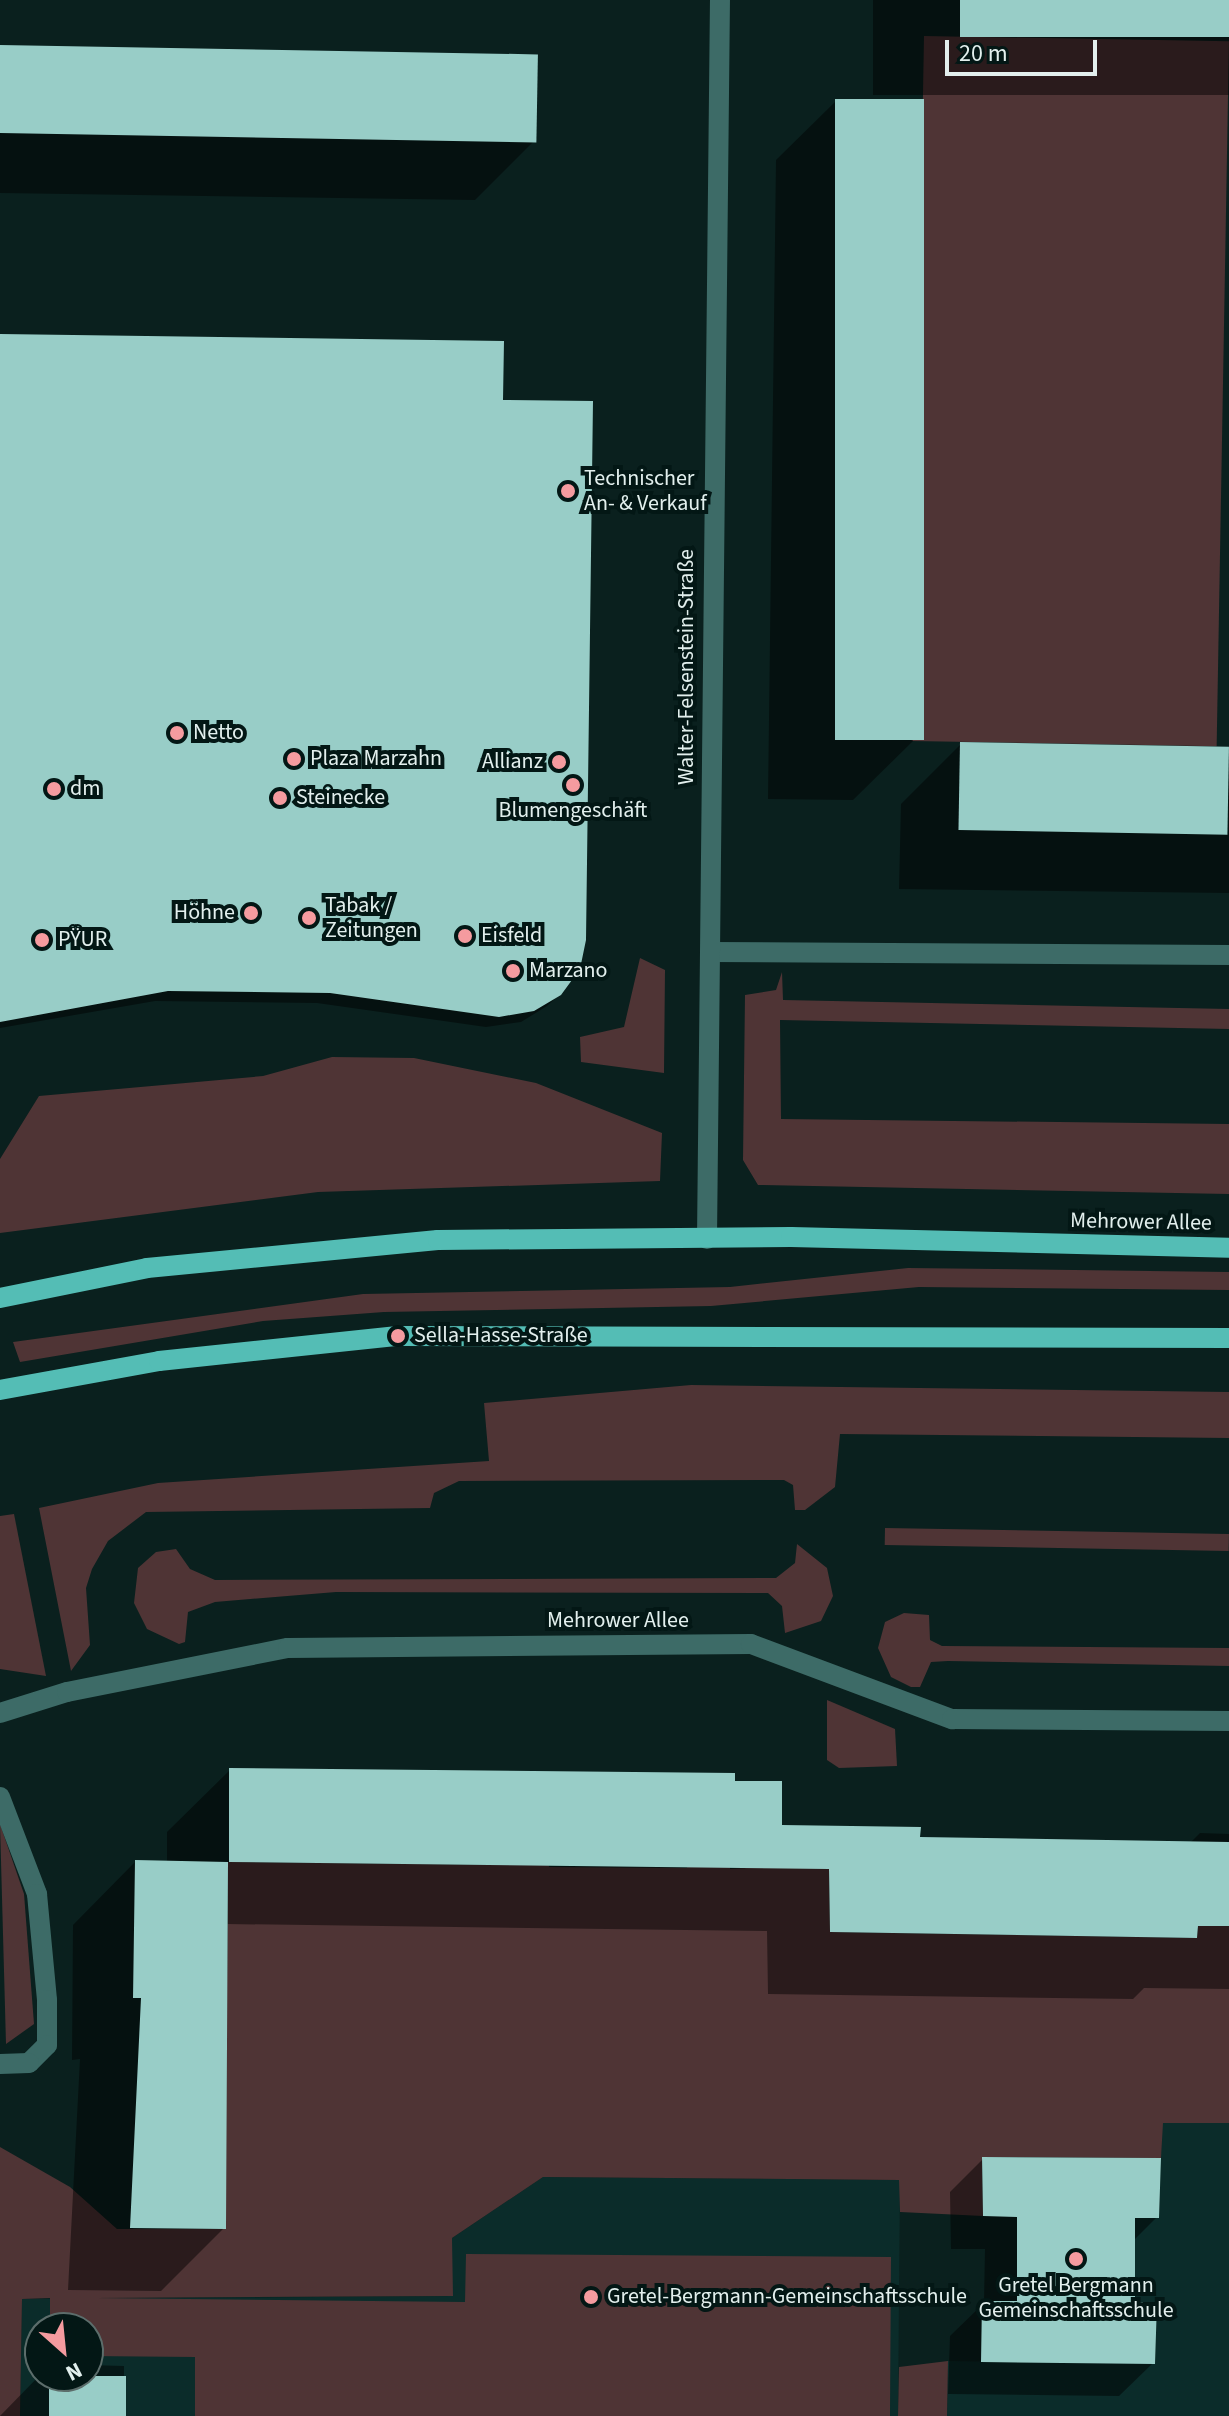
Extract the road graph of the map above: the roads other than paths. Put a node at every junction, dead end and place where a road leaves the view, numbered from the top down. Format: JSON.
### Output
{"nodes":[{"id":1,"x":720,"y":0,"type":"edge"},
{"id":2,"x":710,"y":952,"type":"junction"},
{"id":3,"x":1229,"y":955,"type":"edge"},
{"id":4,"x":707,"y":1239,"type":"junction"},
{"id":5,"x":1229,"y":1248,"type":"edge"},
{"id":6,"x":0,"y":1298,"type":"edge"},
{"id":7,"x":1229,"y":1338,"type":"edge"},
{"id":8,"x":0,"y":1390,"type":"edge"},
{"id":9,"x":0,"y":1713,"type":"edge"},
{"id":10,"x":1229,"y":1721,"type":"edge"},
{"id":11,"x":0,"y":1797,"type":"edge"},
{"id":12,"x":0,"y":2064,"type":"edge"}],
"edges":[{"from":1,"to":2,"type":"street","name":"Walter-Felsenstein-Straße"},
{"from":2,"to":3,"type":"street"},
{"from":2,"to":4,"type":"street","name":"Walter-Felsenstein-Straße"},
{"from":4,"to":5,"type":"main road","name":"Mehrower Allee"},
{"from":4,"to":6,"type":"main road","name":"Mehrower Allee"},
{"from":7,"to":8,"type":"main road"},
{"from":9,"to":10,"type":"street","name":"Mehrower Allee"},
{"from":11,"to":12,"type":"street"}]}
